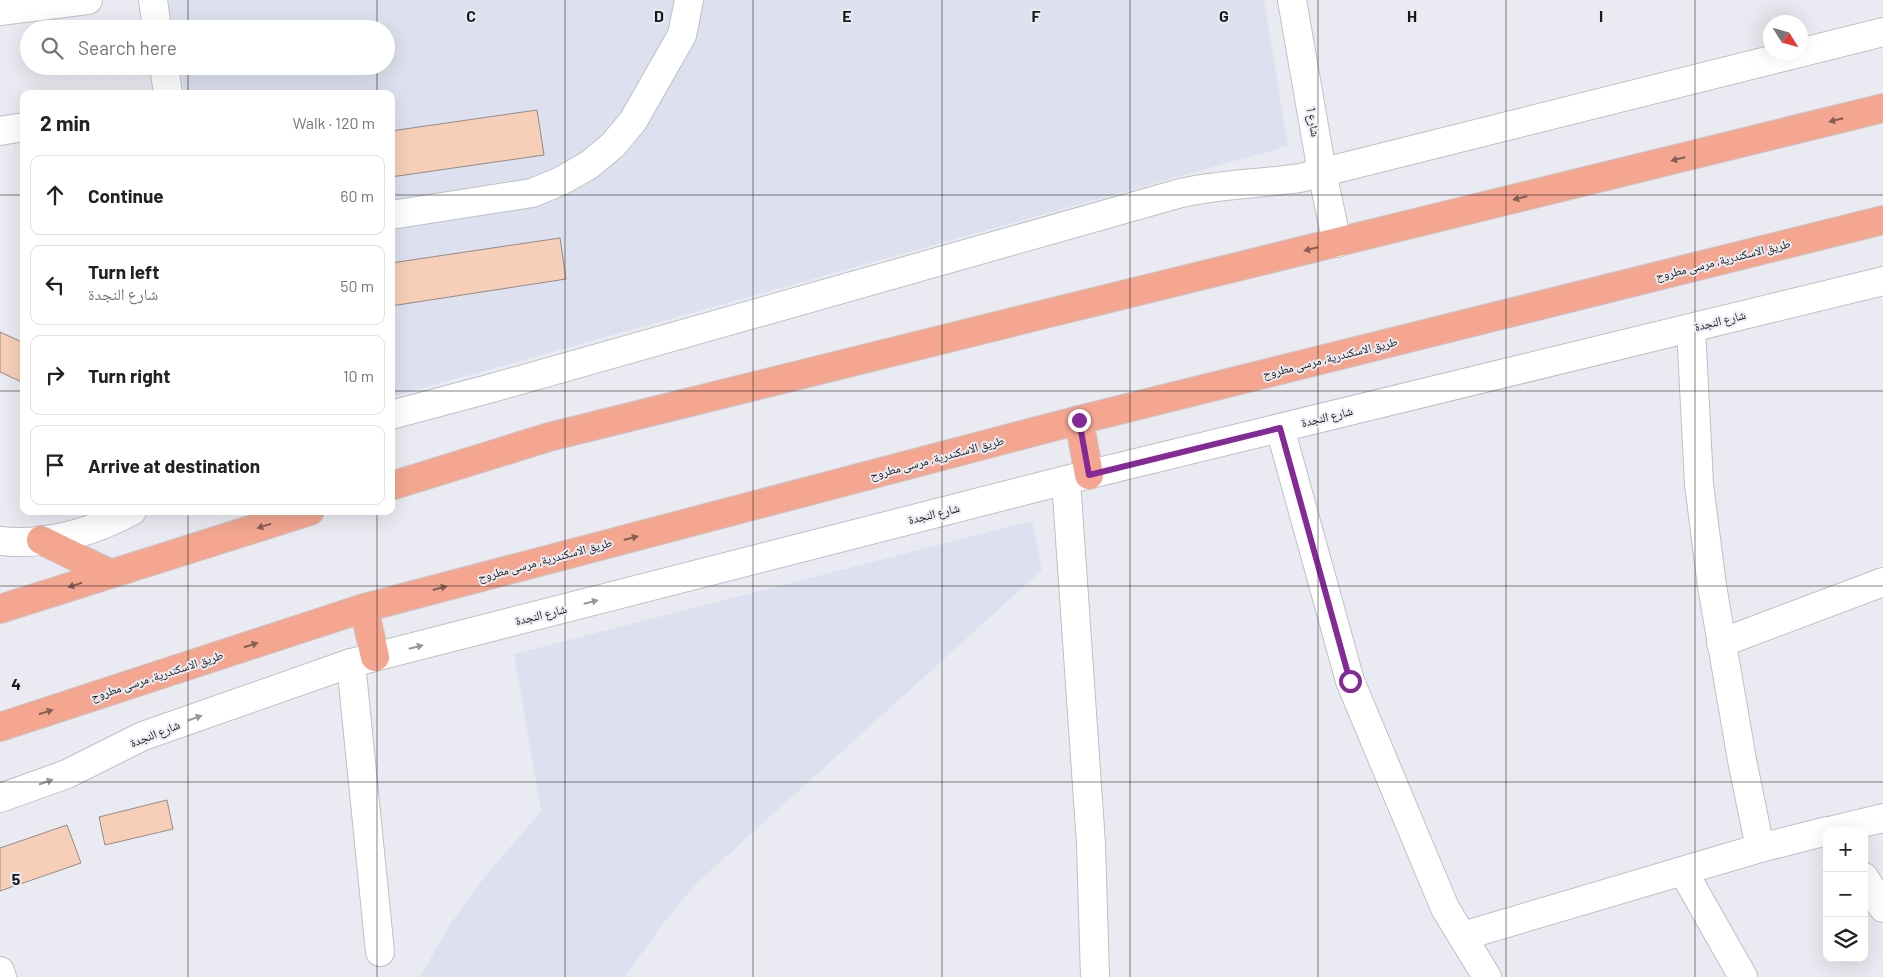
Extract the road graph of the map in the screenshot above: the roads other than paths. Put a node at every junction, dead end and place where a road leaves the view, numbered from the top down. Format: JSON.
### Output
{"nodes":[{"id":1,"x":88,"y":0,"type":"edge"},
{"id":2,"x":153,"y":0,"type":"edge"},
{"id":3,"x":689,"y":0,"type":"edge"},
{"id":4,"x":1292,"y":0,"type":"edge"},
{"id":5,"x":0,"y":11,"type":"edge"},
{"id":6,"x":156,"y":20,"type":"edge"},
{"id":7,"x":1883,"y":32,"type":"edge"},
{"id":8,"x":165,"y":75,"type":"edge"},
{"id":9,"x":167,"y":90,"type":"edge"},
{"id":10,"x":1883,"y":108,"type":"edge"},
{"id":11,"x":20,"y":128,"type":"edge"},
{"id":12,"x":0,"y":131,"type":"edge"},
{"id":13,"x":1322,"y":172,"type":"junction"},
{"id":14,"x":395,"y":215,"type":"edge"},
{"id":15,"x":1883,"y":220,"type":"edge"},
{"id":16,"x":1337,"y":242,"type":"junction"},
{"id":17,"x":1883,"y":281,"type":"edge"},
{"id":18,"x":1691,"y":328,"type":"junction"},
{"id":19,"x":395,"y":414,"type":"edge"},
{"id":20,"x":1079,"y":420,"type":"junction"},
{"id":21,"x":1280,"y":428,"type":"junction"},
{"id":22,"x":1077,"y":478,"type":"junction"},
{"id":23,"x":395,"y":485,"type":"edge"},
{"id":24,"x":125,"y":515,"type":"edge"},
{"id":25,"x":297,"y":515,"type":"edge"},
{"id":26,"x":41,"y":540,"type":"junction"},
{"id":27,"x":0,"y":541,"type":"edge"},
{"id":28,"x":109,"y":574,"type":"junction"},
{"id":29,"x":1883,"y":582,"type":"edge"},
{"id":30,"x":364,"y":608,"type":"junction"},
{"id":31,"x":0,"y":609,"type":"edge"},
{"id":32,"x":1721,"y":643,"type":"junction"},
{"id":33,"x":363,"y":660,"type":"junction"},
{"id":34,"x":0,"y":727,"type":"edge"},
{"id":35,"x":0,"y":798,"type":"edge"},
{"id":36,"x":1883,"y":818,"type":"edge"},
{"id":37,"x":1845,"y":827,"type":"edge"},
{"id":38,"x":1823,"y":832,"type":"edge"},
{"id":39,"x":1760,"y":848,"type":"junction"},
{"id":40,"x":1683,"y":871,"type":"junction"},
{"id":41,"x":1868,"y":884,"type":"edge"},
{"id":42,"x":1883,"y":908,"type":"edge"},
{"id":43,"x":1463,"y":936,"type":"junction"},
{"id":44,"x":380,"y":952,"type":"dead end"},
{"id":45,"x":0,"y":971,"type":"edge"},
{"id":46,"x":2,"y":977,"type":"edge"},
{"id":47,"x":1095,"y":977,"type":"edge"},
{"id":48,"x":1487,"y":977,"type":"edge"},
{"id":49,"x":1743,"y":977,"type":"edge"}],
"edges":[{"from":1,"to":5,"type":"street"},
{"from":2,"to":6,"type":"street"},
{"from":3,"to":14,"type":"street"},
{"from":4,"to":13,"type":"street","name":"شارع 1"},
{"from":7,"to":13,"type":"street"},
{"from":8,"to":9,"type":"street"},
{"from":10,"to":16,"type":"main road","one_way":true},
{"from":11,"to":12,"type":"street"},
{"from":13,"to":16,"type":"street","name":"شارع 1"},
{"from":13,"to":19,"type":"street"},
{"from":15,"to":20,"type":"main road","name":"طريق الاسكندرية, مرسى مطروح"},
{"from":16,"to":23,"type":"main road","one_way":true},
{"from":17,"to":18,"type":"street","name":"شارع النجدة"},
{"from":18,"to":21,"type":"street","name":"شارع النجدة"},
{"from":18,"to":32,"type":"street"},
{"from":20,"to":22,"type":"main road"},
{"from":30,"to":20,"type":"main road","name":"طريق الاسكندرية, مرسى مطروح","one_way":true},
{"from":21,"to":22,"type":"street","name":"شارع النجدة"},
{"from":21,"to":43,"type":"street"},
{"from":33,"to":22,"type":"street","name":"شارع النجدة","one_way":true},
{"from":22,"to":47,"type":"street"},
{"from":24,"to":26,"type":"street"},
{"from":25,"to":28,"type":"main road","one_way":true},
{"from":26,"to":27,"type":"street"},
{"from":26,"to":28,"type":"main road"},
{"from":28,"to":31,"type":"main road","one_way":true},
{"from":29,"to":32,"type":"street"},
{"from":30,"to":33,"type":"main road"},
{"from":34,"to":30,"type":"main road","name":"طريق الاسكندرية, مرسى مطروح","one_way":true},
{"from":32,"to":39,"type":"street"},
{"from":35,"to":33,"type":"street","name":"شارع النجدة","one_way":true},
{"from":33,"to":44,"type":"street"},
{"from":36,"to":37,"type":"street"},
{"from":38,"to":39,"type":"street"},
{"from":39,"to":40,"type":"street"},
{"from":40,"to":43,"type":"street"},
{"from":40,"to":49,"type":"street"},
{"from":41,"to":42,"type":"street"},
{"from":43,"to":48,"type":"street"},
{"from":45,"to":46,"type":"street"}]}
